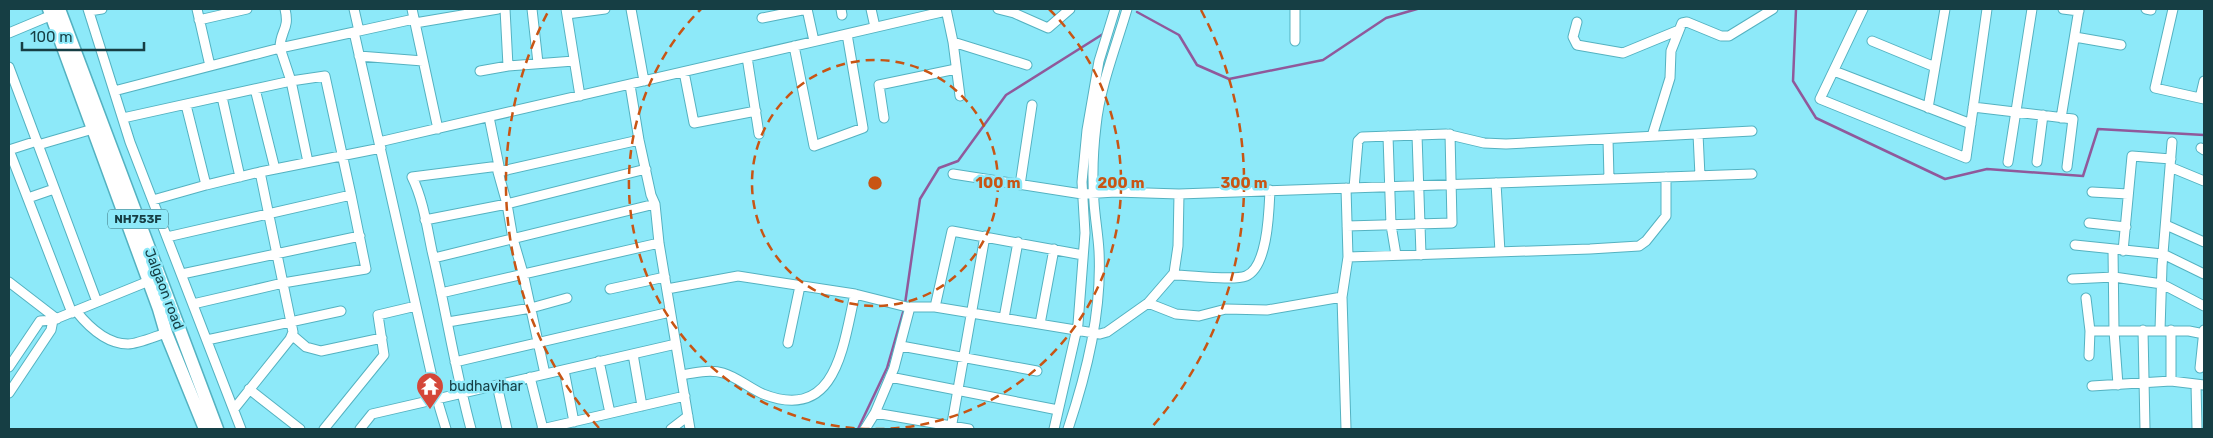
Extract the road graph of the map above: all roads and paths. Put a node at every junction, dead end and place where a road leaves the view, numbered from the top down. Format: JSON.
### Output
{"nodes":[{"id":1,"x":102,"y":9,"type":"edge"},
{"id":2,"x":197,"y":9,"type":"edge"},
{"id":3,"x":247,"y":9,"type":"edge"},
{"id":4,"x":285,"y":9,"type":"edge"},
{"id":5,"x":354,"y":9,"type":"edge"},
{"id":6,"x":412,"y":9,"type":"edge"},
{"id":7,"x":498,"y":9,"type":"edge"},
{"id":8,"x":505,"y":9,"type":"edge"},
{"id":9,"x":532,"y":9,"type":"edge"},
{"id":10,"x":604,"y":9,"type":"edge"},
{"id":11,"x":631,"y":9,"type":"edge"},
{"id":12,"x":807,"y":9,"type":"edge"},
{"id":13,"x":871,"y":9,"type":"edge"},
{"id":14,"x":998,"y":9,"type":"edge"},
{"id":15,"x":1070,"y":9,"type":"edge"},
{"id":16,"x":1115,"y":9,"type":"edge"},
{"id":17,"x":1127,"y":9,"type":"edge"},
{"id":18,"x":1295,"y":9,"type":"edge"},
{"id":19,"x":1773,"y":9,"type":"edge"},
{"id":20,"x":1863,"y":9,"type":"edge"},
{"id":21,"x":1945,"y":9,"type":"edge"},
{"id":22,"x":1987,"y":9,"type":"edge"},
{"id":23,"x":2032,"y":9,"type":"edge"},
{"id":24,"x":2062,"y":9,"type":"edge"},
{"id":25,"x":2174,"y":9,"type":"edge"},
{"id":26,"x":89,"y":10,"type":"edge"},
{"id":27,"x":946,"y":10,"type":"edge"},
{"id":28,"x":2079,"y":10,"type":"edge"},
{"id":29,"x":53,"y":11,"type":"edge"},
{"id":30,"x":566,"y":12,"type":"edge"},
{"id":31,"x":762,"y":18,"type":"dead end"},
{"id":32,"x":199,"y":20,"type":"junction"},
{"id":33,"x":415,"y":21,"type":"junction"},
{"id":34,"x":1577,"y":22,"type":"dead end"},
{"id":35,"x":875,"y":27,"type":"junction"},
{"id":36,"x":1678,"y":30,"type":"junction"},
{"id":37,"x":356,"y":31,"type":"junction"},
{"id":38,"x":9,"y":33,"type":"edge"},
{"id":39,"x":847,"y":34,"type":"junction"},
{"id":40,"x":2075,"y":37,"type":"junction"},
{"id":41,"x":1295,"y":41,"type":"dead end"},
{"id":42,"x":1872,"y":41,"type":"dead end"},
{"id":43,"x":814,"y":42,"type":"junction"},
{"id":44,"x":953,"y":42,"type":"junction"},
{"id":45,"x":2121,"y":45,"type":"dead end"},
{"id":46,"x":794,"y":46,"type":"junction"},
{"id":47,"x":280,"y":48,"type":"junction"},
{"id":48,"x":359,"y":56,"type":"junction"},
{"id":49,"x":748,"y":57,"type":"junction"},
{"id":50,"x":574,"y":61,"type":"junction"},
{"id":51,"x":424,"y":62,"type":"junction"},
{"id":52,"x":538,"y":63,"type":"junction"},
{"id":53,"x":1027,"y":65,"type":"dead end"},
{"id":54,"x":210,"y":66,"type":"junction"},
{"id":55,"x":508,"y":66,"type":"junction"},
{"id":56,"x":9,"y":67,"type":"edge"},
{"id":57,"x":1935,"y":67,"type":"junction"},
{"id":58,"x":956,"y":69,"type":"junction"},
{"id":59,"x":480,"y":71,"type":"dead end"},
{"id":60,"x":1834,"y":71,"type":"junction"},
{"id":61,"x":684,"y":72,"type":"junction"},
{"id":62,"x":291,"y":81,"type":"junction"},
{"id":63,"x":644,"y":81,"type":"junction"},
{"id":64,"x":2204,"y":81,"type":"edge"},
{"id":65,"x":630,"y":85,"type":"junction"},
{"id":66,"x":255,"y":89,"type":"junction"},
{"id":67,"x":114,"y":92,"type":"junction"},
{"id":68,"x":580,"y":96,"type":"junction"},
{"id":69,"x":960,"y":96,"type":"dead end"},
{"id":70,"x":222,"y":97,"type":"junction"},
{"id":71,"x":2202,"y":98,"type":"edge"},
{"id":72,"x":186,"y":105,"type":"junction"},
{"id":73,"x":1032,"y":105,"type":"dead end"},
{"id":74,"x":1973,"y":107,"type":"junction"},
{"id":75,"x":1928,"y":108,"type":"junction"},
{"id":76,"x":756,"y":111,"type":"junction"},
{"id":77,"x":2016,"y":112,"type":"junction"},
{"id":78,"x":2043,"y":116,"type":"junction"},
{"id":79,"x":489,"y":117,"type":"junction"},
{"id":80,"x":123,"y":118,"type":"junction"},
{"id":81,"x":884,"y":118,"type":"dead end"},
{"id":82,"x":2061,"y":118,"type":"junction"},
{"id":83,"x":1970,"y":124,"type":"junction"},
{"id":84,"x":93,"y":129,"type":"junction"},
{"id":85,"x":438,"y":129,"type":"junction"},
{"id":86,"x":1752,"y":131,"type":"dead end"},
{"id":87,"x":759,"y":134,"type":"dead end"},
{"id":88,"x":1450,"y":134,"type":"junction"},
{"id":89,"x":1698,"y":134,"type":"junction"},
{"id":90,"x":1417,"y":135,"type":"junction"},
{"id":91,"x":1388,"y":136,"type":"junction"},
{"id":92,"x":1652,"y":136,"type":"junction"},
{"id":93,"x":1608,"y":139,"type":"junction"},
{"id":94,"x":639,"y":140,"type":"junction"},
{"id":95,"x":37,"y":142,"type":"junction"},
{"id":96,"x":2172,"y":142,"type":"dead end"},
{"id":97,"x":380,"y":145,"type":"junction"},
{"id":98,"x":9,"y":150,"type":"edge"},
{"id":99,"x":343,"y":157,"type":"junction"},
{"id":100,"x":308,"y":162,"type":"junction"},
{"id":101,"x":2008,"y":162,"type":"dead end"},
{"id":102,"x":2037,"y":162,"type":"dead end"},
{"id":103,"x":2171,"y":163,"type":"junction"},
{"id":104,"x":2067,"y":167,"type":"dead end"},
{"id":105,"x":646,"y":168,"type":"junction"},
{"id":106,"x":275,"y":169,"type":"junction"},
{"id":107,"x":498,"y":169,"type":"junction"},
{"id":108,"x":260,"y":172,"type":"junction"},
{"id":109,"x":952,"y":174,"type":"dead end"},
{"id":110,"x":1752,"y":174,"type":"dead end"},
{"id":111,"x":1700,"y":176,"type":"junction"},
{"id":112,"x":240,"y":177,"type":"junction"},
{"id":113,"x":1666,"y":177,"type":"junction"},
{"id":114,"x":1609,"y":179,"type":"junction"},
{"id":115,"x":2204,"y":181,"type":"edge"},
{"id":116,"x":1496,"y":183,"type":"junction"},
{"id":117,"x":206,"y":184,"type":"junction"},
{"id":118,"x":1020,"y":185,"type":"junction"},
{"id":119,"x":1452,"y":185,"type":"junction"},
{"id":120,"x":1418,"y":186,"type":"junction"},
{"id":121,"x":1390,"y":187,"type":"junction"},
{"id":122,"x":1350,"y":188,"type":"junction"},
{"id":123,"x":54,"y":189,"type":"junction"},
{"id":124,"x":1270,"y":190,"type":"junction"},
{"id":125,"x":2092,"y":192,"type":"dead end"},
{"id":126,"x":1094,"y":193,"type":"junction"},
{"id":127,"x":1082,"y":194,"type":"junction"},
{"id":128,"x":1179,"y":194,"type":"junction"},
{"id":129,"x":2128,"y":194,"type":"junction"},
{"id":130,"x":351,"y":196,"type":"junction"},
{"id":131,"x":28,"y":198,"type":"junction"},
{"id":132,"x":153,"y":200,"type":"junction"},
{"id":133,"x":507,"y":204,"type":"junction"},
{"id":134,"x":655,"y":204,"type":"junction"},
{"id":135,"x":269,"y":214,"type":"junction"},
{"id":136,"x":425,"y":220,"type":"junction"},
{"id":137,"x":1420,"y":224,"type":"junction"},
{"id":138,"x":2089,"y":224,"type":"dead end"},
{"id":139,"x":1391,"y":225,"type":"junction"},
{"id":140,"x":2166,"y":225,"type":"junction"},
{"id":141,"x":1347,"y":226,"type":"junction"},
{"id":142,"x":2126,"y":227,"type":"junction"},
{"id":143,"x":360,"y":236,"type":"junction"},
{"id":144,"x":985,"y":236,"type":"junction"},
{"id":145,"x":167,"y":237,"type":"junction"},
{"id":146,"x":513,"y":239,"type":"junction"},
{"id":147,"x":1018,"y":242,"type":"junction"},
{"id":148,"x":2204,"y":242,"type":"edge"},
{"id":149,"x":659,"y":243,"type":"junction"},
{"id":150,"x":2075,"y":245,"type":"dead end"},
{"id":151,"x":1054,"y":249,"type":"junction"},
{"id":152,"x":2112,"y":250,"type":"junction"},
{"id":153,"x":2123,"y":251,"type":"junction"},
{"id":154,"x":277,"y":252,"type":"junction"},
{"id":155,"x":1500,"y":252,"type":"junction"},
{"id":156,"x":1421,"y":254,"type":"junction"},
{"id":157,"x":2163,"y":254,"type":"junction"},
{"id":158,"x":1083,"y":255,"type":"junction"},
{"id":159,"x":1396,"y":255,"type":"junction"},
{"id":160,"x":1348,"y":257,"type":"junction"},
{"id":161,"x":434,"y":258,"type":"junction"},
{"id":162,"x":523,"y":273,"type":"junction"},
{"id":163,"x":182,"y":274,"type":"junction"},
{"id":164,"x":2204,"y":274,"type":"edge"},
{"id":165,"x":1173,"y":275,"type":"junction"},
{"id":166,"x":664,"y":277,"type":"junction"},
{"id":167,"x":2114,"y":277,"type":"junction"},
{"id":168,"x":2072,"y":279,"type":"dead end"},
{"id":169,"x":149,"y":281,"type":"junction"},
{"id":170,"x":9,"y":282,"type":"edge"},
{"id":171,"x":283,"y":284,"type":"junction"},
{"id":172,"x":2162,"y":284,"type":"junction"},
{"id":173,"x":800,"y":286,"type":"junction"},
{"id":174,"x":610,"y":289,"type":"dead end"},
{"id":175,"x":666,"y":289,"type":"junction"},
{"id":176,"x":442,"y":293,"type":"junction"},
{"id":177,"x":855,"y":294,"type":"junction"},
{"id":178,"x":1342,"y":297,"type":"junction"},
{"id":179,"x":567,"y":298,"type":"dead end"},
{"id":180,"x":2086,"y":298,"type":"dead end"},
{"id":181,"x":97,"y":302,"type":"junction"},
{"id":182,"x":1148,"y":303,"type":"junction"},
{"id":183,"x":193,"y":304,"type":"junction"},
{"id":184,"x":416,"y":306,"type":"junction"},
{"id":185,"x":906,"y":306,"type":"junction"},
{"id":186,"x":2204,"y":306,"type":"edge"},
{"id":187,"x":935,"y":307,"type":"junction"},
{"id":188,"x":531,"y":308,"type":"junction"},
{"id":189,"x":341,"y":311,"type":"dead end"},
{"id":190,"x":74,"y":312,"type":"junction"},
{"id":191,"x":670,"y":312,"type":"junction"},
{"id":192,"x":971,"y":312,"type":"junction"},
{"id":193,"x":1004,"y":318,"type":"junction"},
{"id":194,"x":55,"y":320,"type":"junction"},
{"id":195,"x":448,"y":322,"type":"junction"},
{"id":196,"x":290,"y":323,"type":"junction"},
{"id":197,"x":1040,"y":324,"type":"junction"},
{"id":198,"x":1077,"y":330,"type":"junction"},
{"id":199,"x":2143,"y":330,"type":"junction"},
{"id":200,"x":2160,"y":330,"type":"junction"},
{"id":201,"x":2171,"y":330,"type":"junction"},
{"id":202,"x":2090,"y":331,"type":"junction"},
{"id":203,"x":2114,"y":331,"type":"junction"},
{"id":204,"x":166,"y":333,"type":"junction"},
{"id":205,"x":1093,"y":333,"type":"junction"},
{"id":206,"x":2204,"y":333,"type":"edge"},
{"id":207,"x":292,"y":335,"type":"junction"},
{"id":208,"x":382,"y":338,"type":"junction"},
{"id":209,"x":207,"y":340,"type":"junction"},
{"id":210,"x":538,"y":343,"type":"junction"},
{"id":211,"x":788,"y":343,"type":"dead end"},
{"id":212,"x":676,"y":344,"type":"junction"},
{"id":213,"x":901,"y":346,"type":"junction"},
{"id":214,"x":633,"y":354,"type":"junction"},
{"id":215,"x":2089,"y":356,"type":"dead end"},
{"id":216,"x":964,"y":358,"type":"junction"},
{"id":217,"x":455,"y":362,"type":"junction"},
{"id":218,"x":599,"y":362,"type":"junction"},
{"id":219,"x":9,"y":367,"type":"edge"},
{"id":220,"x":2200,"y":368,"type":"dead end"},
{"id":221,"x":564,"y":370,"type":"junction"},
{"id":222,"x":1037,"y":371,"type":"dead end"},
{"id":223,"x":545,"y":374,"type":"junction"},
{"id":224,"x":681,"y":374,"type":"junction"},
{"id":225,"x":530,"y":377,"type":"junction"},
{"id":226,"x":890,"y":377,"type":"junction"},
{"id":227,"x":2171,"y":381,"type":"junction"},
{"id":228,"x":2143,"y":383,"type":"junction"},
{"id":229,"x":2200,"y":384,"type":"edge"},
{"id":230,"x":497,"y":385,"type":"junction"},
{"id":231,"x":2118,"y":385,"type":"junction"},
{"id":232,"x":2092,"y":386,"type":"dead end"},
{"id":233,"x":249,"y":389,"type":"junction"},
{"id":234,"x":958,"y":391,"type":"junction"},
{"id":235,"x":9,"y":393,"type":"edge"},
{"id":236,"x":461,"y":393,"type":"junction"},
{"id":237,"x":685,"y":396,"type":"junction"},
{"id":238,"x":437,"y":399,"type":"junction"},
{"id":239,"x":642,"y":406,"type":"junction"},
{"id":240,"x":234,"y":410,"type":"junction"},
{"id":241,"x":1058,"y":410,"type":"junction"},
{"id":242,"x":610,"y":413,"type":"junction"},
{"id":243,"x":875,"y":413,"type":"junction"},
{"id":244,"x":688,"y":416,"type":"junction"},
{"id":245,"x":574,"y":422,"type":"junction"},
{"id":246,"x":952,"y":428,"type":"edge"},
{"id":247,"x":205,"y":429,"type":"edge"},
{"id":248,"x":218,"y":429,"type":"edge"},
{"id":249,"x":241,"y":429,"type":"edge"},
{"id":250,"x":300,"y":429,"type":"edge"},
{"id":251,"x":324,"y":429,"type":"edge"},
{"id":252,"x":360,"y":429,"type":"edge"},
{"id":253,"x":446,"y":429,"type":"edge"},
{"id":254,"x":471,"y":429,"type":"edge"},
{"id":255,"x":507,"y":429,"type":"edge"},
{"id":256,"x":542,"y":429,"type":"edge"},
{"id":257,"x":671,"y":429,"type":"edge"},
{"id":258,"x":690,"y":429,"type":"edge"},
{"id":259,"x":865,"y":429,"type":"edge"},
{"id":260,"x":969,"y":429,"type":"edge"},
{"id":261,"x":1054,"y":429,"type":"edge"},
{"id":262,"x":1068,"y":429,"type":"edge"},
{"id":263,"x":1346,"y":429,"type":"edge"},
{"id":264,"x":2145,"y":429,"type":"edge"},
{"id":265,"x":2197,"y":429,"type":"edge"}],
"edges":[{"from":1,"to":26,"type":"street"},
{"from":2,"to":32,"type":"street"},
{"from":3,"to":32,"type":"street"},
{"from":4,"to":47,"type":"street"},
{"from":5,"to":37,"type":"street"},
{"from":6,"to":33,"type":"street"},
{"from":7,"to":33,"type":"street"},
{"from":8,"to":55,"type":"street"},
{"from":9,"to":52,"type":"street"},
{"from":10,"to":30,"type":"street"},
{"from":11,"to":63,"type":"street"},
{"from":12,"to":31,"type":"street"},
{"from":12,"to":43,"type":"street"},
{"from":13,"to":35,"type":"street"},
{"from":14,"to":15,"type":"street"},
{"from":16,"to":127,"type":"street"},
{"from":17,"to":126,"type":"street"},
{"from":18,"to":41,"type":"street"},
{"from":19,"to":36,"type":"street"},
{"from":20,"to":60,"type":"street"},
{"from":21,"to":57,"type":"street"},
{"from":22,"to":74,"type":"street"},
{"from":23,"to":77,"type":"street"},
{"from":24,"to":28,"type":"street"},
{"from":25,"to":71,"type":"street"},
{"from":26,"to":67,"type":"street"},
{"from":27,"to":35,"type":"street"},
{"from":27,"to":44,"type":"street"},
{"from":28,"to":40,"type":"street"},
{"from":29,"to":38,"type":"street"},
{"from":29,"to":84,"type":"highway","name":"Jalgaon road","number":"NH753F"},
{"from":29,"to":248,"type":"highway","name":"Jalgaon road","number":"NH753F"},
{"from":30,"to":50,"type":"street"},
{"from":32,"to":54,"type":"street"},
{"from":33,"to":37,"type":"street"},
{"from":33,"to":51,"type":"street"},
{"from":34,"to":36,"type":"street"},
{"from":35,"to":39,"type":"street"},
{"from":36,"to":92,"type":"street"},
{"from":37,"to":47,"type":"street"},
{"from":37,"to":48,"type":"street"},
{"from":39,"to":43,"type":"street"},
{"from":39,"to":46,"type":"street"},
{"from":40,"to":45,"type":"street"},
{"from":40,"to":82,"type":"street"},
{"from":42,"to":57,"type":"street"},
{"from":43,"to":46,"type":"street"},
{"from":44,"to":53,"type":"street"},
{"from":44,"to":58,"type":"street"},
{"from":46,"to":49,"type":"street"},
{"from":47,"to":54,"type":"street"},
{"from":47,"to":62,"type":"street"},
{"from":48,"to":51,"type":"street"},
{"from":48,"to":97,"type":"street"},
{"from":49,"to":61,"type":"street"},
{"from":49,"to":76,"type":"street"},
{"from":50,"to":52,"type":"street"},
{"from":50,"to":68,"type":"street"},
{"from":51,"to":85,"type":"street"},
{"from":52,"to":55,"type":"street"},
{"from":54,"to":67,"type":"street"},
{"from":55,"to":59,"type":"street"},
{"from":56,"to":95,"type":"street"},
{"from":57,"to":75,"type":"street"},
{"from":58,"to":69,"type":"street"},
{"from":58,"to":81,"type":"street"},
{"from":60,"to":75,"type":"street"},
{"from":60,"to":83,"type":"street"},
{"from":61,"to":63,"type":"street"},
{"from":61,"to":76,"type":"street"},
{"from":62,"to":66,"type":"street"},
{"from":62,"to":99,"type":"street"},
{"from":62,"to":100,"type":"street"},
{"from":63,"to":65,"type":"street"},
{"from":64,"to":71,"type":"street"},
{"from":65,"to":68,"type":"street"},
{"from":65,"to":94,"type":"street"},
{"from":66,"to":70,"type":"street"},
{"from":66,"to":106,"type":"street"},
{"from":67,"to":80,"type":"street"},
{"from":68,"to":79,"type":"street"},
{"from":70,"to":72,"type":"street"},
{"from":70,"to":112,"type":"street"},
{"from":72,"to":80,"type":"street"},
{"from":72,"to":117,"type":"street"},
{"from":73,"to":118,"type":"street"},
{"from":74,"to":77,"type":"street"},
{"from":74,"to":83,"type":"street"},
{"from":75,"to":83,"type":"street"},
{"from":76,"to":87,"type":"street"},
{"from":77,"to":78,"type":"street"},
{"from":77,"to":101,"type":"street"},
{"from":78,"to":82,"type":"street"},
{"from":78,"to":102,"type":"street"},
{"from":79,"to":85,"type":"street"},
{"from":79,"to":107,"type":"street"},
{"from":80,"to":132,"type":"street"},
{"from":82,"to":104,"type":"street"},
{"from":84,"to":95,"type":"street"},
{"from":84,"to":169,"type":"highway","name":"Jalgaon road","number":"NH753F"},
{"from":85,"to":97,"type":"street"},
{"from":86,"to":89,"type":"street"},
{"from":88,"to":90,"type":"street"},
{"from":88,"to":93,"type":"street"},
{"from":88,"to":119,"type":"street"},
{"from":89,"to":92,"type":"street"},
{"from":89,"to":111,"type":"street"},
{"from":90,"to":91,"type":"street"},
{"from":90,"to":120,"type":"street"},
{"from":91,"to":121,"type":"street"},
{"from":91,"to":122,"type":"street"},
{"from":92,"to":93,"type":"street"},
{"from":93,"to":114,"type":"street"},
{"from":94,"to":105,"type":"street"},
{"from":94,"to":107,"type":"street"},
{"from":95,"to":98,"type":"street"},
{"from":95,"to":123,"type":"street"},
{"from":96,"to":103,"type":"street"},
{"from":97,"to":99,"type":"street"},
{"from":97,"to":184,"type":"street"},
{"from":98,"to":131,"type":"street"},
{"from":99,"to":100,"type":"street"},
{"from":99,"to":130,"type":"street"},
{"from":100,"to":106,"type":"street"},
{"from":103,"to":115,"type":"street"},
{"from":103,"to":129,"type":"street"},
{"from":103,"to":140,"type":"street"},
{"from":105,"to":133,"type":"street"},
{"from":105,"to":134,"type":"street"},
{"from":106,"to":108,"type":"street"},
{"from":107,"to":133,"type":"street"},
{"from":107,"to":136,"type":"street"},
{"from":108,"to":112,"type":"street"},
{"from":108,"to":135,"type":"street"},
{"from":109,"to":118,"type":"street"},
{"from":110,"to":111,"type":"street"},
{"from":111,"to":113,"type":"street"},
{"from":112,"to":117,"type":"street"},
{"from":113,"to":114,"type":"street"},
{"from":113,"to":155,"type":"street"},
{"from":114,"to":116,"type":"street"},
{"from":116,"to":119,"type":"street"},
{"from":116,"to":155,"type":"street"},
{"from":117,"to":132,"type":"street"},
{"from":118,"to":127,"type":"street"},
{"from":119,"to":120,"type":"street"},
{"from":119,"to":137,"type":"street"},
{"from":120,"to":121,"type":"street"},
{"from":120,"to":137,"type":"street"},
{"from":121,"to":122,"type":"street"},
{"from":121,"to":139,"type":"street"},
{"from":122,"to":124,"type":"street"},
{"from":122,"to":141,"type":"street"},
{"from":123,"to":131,"type":"street"},
{"from":123,"to":181,"type":"street"},
{"from":124,"to":128,"type":"street"},
{"from":124,"to":165,"type":"street"},
{"from":125,"to":129,"type":"street"},
{"from":126,"to":127,"type":"street"},
{"from":126,"to":128,"type":"street"},
{"from":126,"to":205,"type":"street"},
{"from":127,"to":158,"type":"street"},
{"from":128,"to":165,"type":"street"},
{"from":129,"to":142,"type":"street"},
{"from":130,"to":135,"type":"street"},
{"from":130,"to":143,"type":"street"},
{"from":131,"to":190,"type":"street"},
{"from":132,"to":145,"type":"street"},
{"from":133,"to":136,"type":"street"},
{"from":133,"to":146,"type":"street"},
{"from":134,"to":146,"type":"street"},
{"from":134,"to":149,"type":"street"},
{"from":135,"to":145,"type":"street"},
{"from":135,"to":154,"type":"street"},
{"from":136,"to":161,"type":"street"},
{"from":137,"to":139,"type":"street"},
{"from":137,"to":156,"type":"street"},
{"from":138,"to":142,"type":"street"},
{"from":139,"to":141,"type":"street"},
{"from":139,"to":159,"type":"street"},
{"from":140,"to":148,"type":"street"},
{"from":140,"to":157,"type":"street"},
{"from":141,"to":160,"type":"street"},
{"from":142,"to":153,"type":"street"},
{"from":143,"to":154,"type":"street"},
{"from":143,"to":171,"type":"street"},
{"from":144,"to":147,"type":"street"},
{"from":144,"to":187,"type":"street"},
{"from":144,"to":192,"type":"street"},
{"from":145,"to":163,"type":"street"},
{"from":146,"to":161,"type":"street"},
{"from":146,"to":162,"type":"street"},
{"from":147,"to":151,"type":"street"},
{"from":147,"to":193,"type":"street"},
{"from":149,"to":162,"type":"street"},
{"from":149,"to":166,"type":"street"},
{"from":150,"to":152,"type":"street"},
{"from":151,"to":158,"type":"street"},
{"from":151,"to":197,"type":"street"},
{"from":152,"to":153,"type":"street"},
{"from":152,"to":167,"type":"street"},
{"from":153,"to":157,"type":"street"},
{"from":154,"to":163,"type":"street"},
{"from":154,"to":171,"type":"street"},
{"from":155,"to":156,"type":"street"},
{"from":156,"to":159,"type":"street"},
{"from":157,"to":164,"type":"street"},
{"from":157,"to":172,"type":"street"},
{"from":158,"to":198,"type":"street"},
{"from":159,"to":160,"type":"street"},
{"from":160,"to":178,"type":"street"},
{"from":161,"to":176,"type":"street"},
{"from":162,"to":176,"type":"street"},
{"from":162,"to":188,"type":"street"},
{"from":163,"to":183,"type":"street"},
{"from":165,"to":182,"type":"street"},
{"from":166,"to":174,"type":"street"},
{"from":166,"to":175,"type":"street"},
{"from":167,"to":168,"type":"street"},
{"from":167,"to":172,"type":"street"},
{"from":167,"to":203,"type":"street"},
{"from":169,"to":181,"type":"street"},
{"from":169,"to":204,"type":"highway","name":"Jalgaon road","number":"NH753F"},
{"from":170,"to":194,"type":"street"},
{"from":171,"to":183,"type":"street"},
{"from":171,"to":196,"type":"street"},
{"from":172,"to":186,"type":"street"},
{"from":172,"to":200,"type":"street"},
{"from":173,"to":175,"type":"street"},
{"from":173,"to":177,"type":"street"},
{"from":173,"to":211,"type":"street"},
{"from":175,"to":191,"type":"street"},
{"from":176,"to":195,"type":"street"},
{"from":177,"to":185,"type":"street"},
{"from":177,"to":224,"type":"street"},
{"from":178,"to":182,"type":"street"},
{"from":178,"to":263,"type":"street"},
{"from":179,"to":188,"type":"street"},
{"from":180,"to":202,"type":"street"},
{"from":181,"to":190,"type":"street"},
{"from":182,"to":205,"type":"street"},
{"from":183,"to":209,"type":"street"},
{"from":184,"to":208,"type":"street"},
{"from":184,"to":238,"type":"street"},
{"from":185,"to":187,"type":"street"},
{"from":185,"to":213,"type":"street"},
{"from":187,"to":192,"type":"street"},
{"from":188,"to":195,"type":"street"},
{"from":188,"to":210,"type":"street"},
{"from":189,"to":196,"type":"street"},
{"from":190,"to":194,"type":"street"},
{"from":190,"to":204,"type":"street"},
{"from":191,"to":210,"type":"street"},
{"from":191,"to":212,"type":"street"},
{"from":192,"to":193,"type":"street"},
{"from":192,"to":216,"type":"street"},
{"from":193,"to":197,"type":"street"},
{"from":194,"to":219,"type":"street"},
{"from":194,"to":235,"type":"street"},
{"from":195,"to":217,"type":"street"},
{"from":196,"to":207,"type":"street"},
{"from":196,"to":209,"type":"street"},
{"from":197,"to":198,"type":"street"},
{"from":198,"to":205,"type":"street"},
{"from":198,"to":241,"type":"street"},
{"from":199,"to":200,"type":"street"},
{"from":199,"to":203,"type":"street"},
{"from":199,"to":228,"type":"street"},
{"from":200,"to":201,"type":"street"},
{"from":201,"to":206,"type":"street"},
{"from":201,"to":227,"type":"street"},
{"from":202,"to":203,"type":"street"},
{"from":202,"to":215,"type":"street"},
{"from":203,"to":231,"type":"street"},
{"from":204,"to":247,"type":"highway","name":"Jalgaon road","number":"NH753F"},
{"from":205,"to":262,"type":"street"},
{"from":206,"to":220,"type":"street"},
{"from":207,"to":208,"type":"street"},
{"from":207,"to":233,"type":"street"},
{"from":208,"to":251,"type":"street"},
{"from":209,"to":240,"type":"street"},
{"from":210,"to":217,"type":"street"},
{"from":210,"to":223,"type":"street"},
{"from":212,"to":214,"type":"street"},
{"from":212,"to":224,"type":"street"},
{"from":213,"to":216,"type":"street"},
{"from":213,"to":226,"type":"street"},
{"from":214,"to":218,"type":"street"},
{"from":214,"to":239,"type":"street"},
{"from":216,"to":222,"type":"street"},
{"from":216,"to":234,"type":"street"},
{"from":217,"to":236,"type":"street"},
{"from":218,"to":221,"type":"street"},
{"from":218,"to":242,"type":"street"},
{"from":221,"to":223,"type":"street"},
{"from":221,"to":245,"type":"street"},
{"from":223,"to":225,"type":"street"},
{"from":224,"to":237,"type":"street"},
{"from":225,"to":230,"type":"street"},
{"from":225,"to":256,"type":"street"},
{"from":226,"to":234,"type":"street"},
{"from":226,"to":243,"type":"street"},
{"from":227,"to":228,"type":"street"},
{"from":227,"to":229,"type":"street"},
{"from":228,"to":231,"type":"street"},
{"from":228,"to":264,"type":"street"},
{"from":229,"to":265,"type":"street"},
{"from":230,"to":236,"type":"street"},
{"from":230,"to":255,"type":"street"},
{"from":231,"to":232,"type":"street"},
{"from":233,"to":240,"type":"street"},
{"from":233,"to":250,"type":"street"},
{"from":234,"to":241,"type":"street"},
{"from":234,"to":246,"type":"street"},
{"from":236,"to":238,"type":"street"},
{"from":236,"to":254,"type":"street"},
{"from":237,"to":239,"type":"street"},
{"from":237,"to":244,"type":"street"},
{"from":238,"to":252,"type":"street"},
{"from":238,"to":253,"type":"street"},
{"from":239,"to":242,"type":"street"},
{"from":240,"to":249,"type":"street"},
{"from":241,"to":261,"type":"street"},
{"from":242,"to":245,"type":"street"},
{"from":243,"to":246,"type":"street"},
{"from":243,"to":259,"type":"street"},
{"from":244,"to":257,"type":"street"},
{"from":244,"to":258,"type":"street"},
{"from":245,"to":256,"type":"street"},
{"from":246,"to":260,"type":"street"}]}
